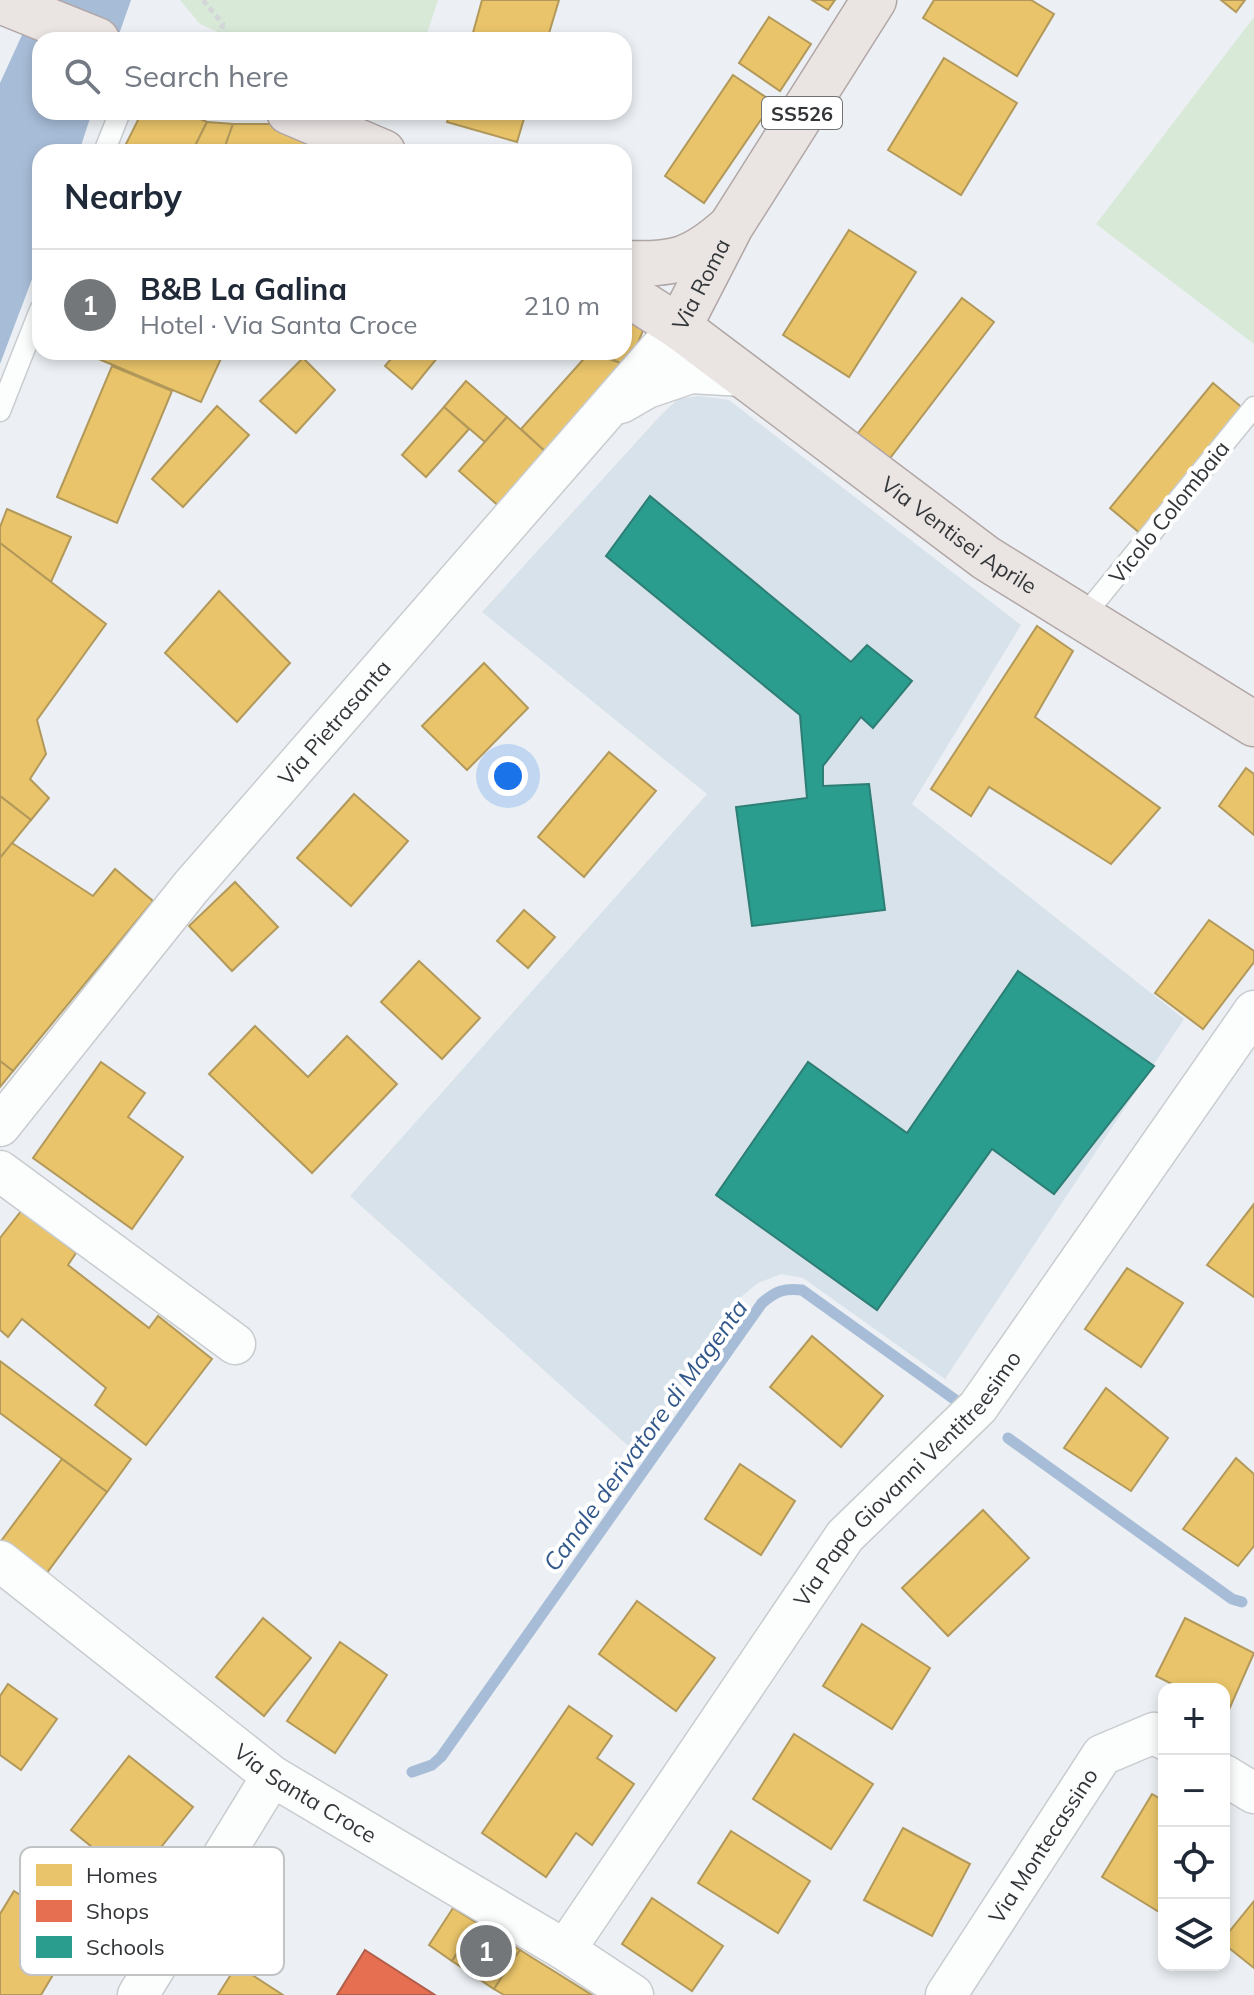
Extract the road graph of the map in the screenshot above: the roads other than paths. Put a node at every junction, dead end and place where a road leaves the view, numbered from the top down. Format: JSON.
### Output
{"nodes":[{"id":1,"x":874,"y":0,"type":"edge"},
{"id":2,"x":1,"y":1,"type":"edge"},
{"id":3,"x":98,"y":32,"type":"edge"},
{"id":4,"x":117,"y":120,"type":"edge"},
{"id":5,"x":308,"y":120,"type":"edge"},
{"id":6,"x":107,"y":144,"type":"edge"},
{"id":7,"x":364,"y":144,"type":"edge"},
{"id":8,"x":731,"y":226,"type":"junction"},
{"id":9,"x":632,"y":263,"type":"edge"},
{"id":10,"x":632,"y":297,"type":"edge"},
{"id":11,"x":679,"y":327,"type":"junction"},
{"id":12,"x":32,"y":330,"type":"edge"},
{"id":13,"x":744,"y":376,"type":"junction"},
{"id":14,"x":1254,"y":407,"type":"edge"},
{"id":15,"x":0,"y":411,"type":"edge"},
{"id":16,"x":604,"y":413,"type":"junction"},
{"id":17,"x":1083,"y":617,"type":"junction"},
{"id":18,"x":1254,"y":724,"type":"edge"},
{"id":19,"x":1254,"y":1011,"type":"edge"},
{"id":20,"x":0,"y":1126,"type":"edge"},
{"id":21,"x":0,"y":1171,"type":"edge"},
{"id":22,"x":235,"y":1344,"type":"dead end"},
{"id":23,"x":0,"y":1561,"type":"edge"},
{"id":24,"x":1158,"y":1735,"type":"edge"},
{"id":25,"x":272,"y":1776,"type":"junction"},
{"id":26,"x":1230,"y":1779,"type":"edge"},
{"id":27,"x":1254,"y":1793,"type":"edge"},
{"id":28,"x":229,"y":1847,"type":"edge"},
{"id":29,"x":565,"y":1950,"type":"junction"},
{"id":30,"x":150,"y":1975,"type":"edge"},
{"id":31,"x":138,"y":1995,"type":"edge"},
{"id":32,"x":633,"y":1995,"type":"edge"},
{"id":33,"x":946,"y":1995,"type":"edge"}],
"edges":[{"from":1,"to":8,"type":"main road","name":"Via Roma","number":"SS526"},
{"from":2,"to":3,"type":"main road"},
{"from":4,"to":6,"type":"lane"},
{"from":5,"to":7,"type":"main road"},
{"from":8,"to":9,"type":"main road","name":"Via Roma","number":"SS526"},
{"from":8,"to":11,"type":"main road","name":"Via Roma"},
{"from":10,"to":11,"type":"main road","name":"Via Roma"},
{"from":11,"to":13,"type":"main road","name":"Via Ventisei Aprile"},
{"from":11,"to":16,"type":"street","name":"Via Pietrasanta"},
{"from":12,"to":15,"type":"lane"},
{"from":13,"to":16,"type":"street"},
{"from":13,"to":17,"type":"main road","name":"Via Ventisei Aprile"},
{"from":14,"to":17,"type":"lane","name":"Vicolo Colombaia"},
{"from":16,"to":20,"type":"street","name":"Via Pietrasanta"},
{"from":17,"to":18,"type":"main road","name":"Via Ventisei Aprile"},
{"from":19,"to":29,"type":"street","name":"Via Papa Giovanni Ventitreesimo"},
{"from":21,"to":22,"type":"street"},
{"from":23,"to":25,"type":"street","name":"Via Santa Croce"},
{"from":24,"to":33,"type":"street","name":"Via Montecassino"},
{"from":25,"to":28,"type":"street"},
{"from":25,"to":29,"type":"street","name":"Via Santa Croce"},
{"from":26,"to":27,"type":"street"},
{"from":29,"to":32,"type":"street","name":"Via Santa Croce"},
{"from":30,"to":31,"type":"street"}]}
